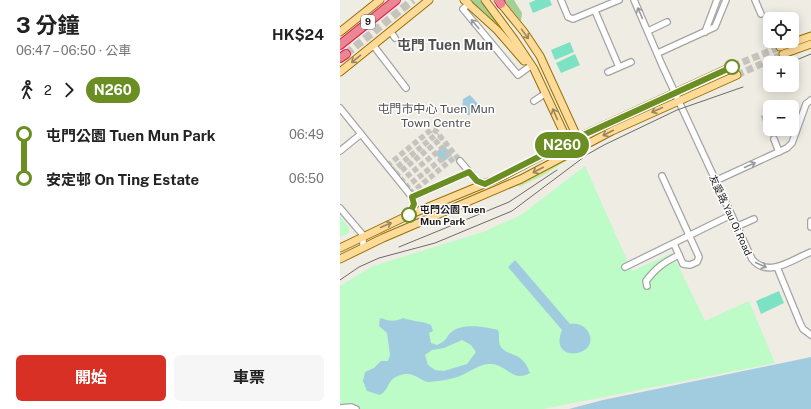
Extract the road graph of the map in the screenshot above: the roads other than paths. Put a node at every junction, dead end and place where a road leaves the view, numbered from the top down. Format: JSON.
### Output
{"nodes":[{"id":1,"x":380,"y":0,"type":"edge"},
{"id":2,"x":396,"y":0,"type":"edge"},
{"id":3,"x":429,"y":0,"type":"edge"},
{"id":4,"x":484,"y":0,"type":"edge"},
{"id":5,"x":561,"y":0,"type":"edge"},
{"id":6,"x":620,"y":0,"type":"edge"},
{"id":7,"x":634,"y":0,"type":"edge"},
{"id":8,"x":717,"y":0,"type":"edge"},
{"id":9,"x":720,"y":0,"type":"edge"},
{"id":10,"x":726,"y":0,"type":"edge"},
{"id":11,"x":755,"y":0,"type":"edge"},
{"id":12,"x":499,"y":1,"type":"edge"},
{"id":13,"x":467,"y":2,"type":"edge"},
{"id":14,"x":595,"y":11,"type":"junction"},
{"id":15,"x":761,"y":14,"type":"dead end"},
{"id":16,"x":667,"y":22,"type":"dead end"},
{"id":17,"x":648,"y":31,"type":"junction"},
{"id":18,"x":707,"y":31,"type":"junction"},
{"id":19,"x":340,"y":32,"type":"edge"},
{"id":20,"x":390,"y":32,"type":"junction"},
{"id":21,"x":811,"y":36,"type":"edge"},
{"id":22,"x":395,"y":38,"type":"dead end"},
{"id":23,"x":799,"y":40,"type":"edge"},
{"id":24,"x":811,"y":44,"type":"edge"},
{"id":25,"x":340,"y":45,"type":"edge"},
{"id":26,"x":374,"y":45,"type":"junction"},
{"id":27,"x":658,"y":53,"type":"junction"},
{"id":28,"x":783,"y":54,"type":"tunnel mouth"},
{"id":29,"x":631,"y":62,"type":"dead end"},
{"id":30,"x":733,"y":66,"type":"tunnel mouth"},
{"id":31,"x":529,"y":67,"type":"junction"},
{"id":32,"x":619,"y":67,"type":"junction"},
{"id":33,"x":340,"y":72,"type":"edge"},
{"id":34,"x":608,"y":72,"type":"dead end"},
{"id":35,"x":737,"y":75,"type":"tunnel mouth"},
{"id":36,"x":406,"y":88,"type":"dead end"},
{"id":37,"x":544,"y":89,"type":"junction"},
{"id":38,"x":675,"y":92,"type":"junction"},
{"id":39,"x":693,"y":94,"type":"junction"},
{"id":40,"x":679,"y":100,"type":"junction"},
{"id":41,"x":811,"y":100,"type":"edge"},
{"id":42,"x":534,"y":101,"type":"dead end"},
{"id":43,"x":340,"y":108,"type":"edge"},
{"id":44,"x":684,"y":112,"type":"junction"},
{"id":45,"x":361,"y":134,"type":"junction"},
{"id":46,"x":577,"y":138,"type":"junction"},
{"id":47,"x":774,"y":139,"type":"tunnel mouth"},
{"id":48,"x":568,"y":142,"type":"junction"},
{"id":49,"x":581,"y":147,"type":"junction"},
{"id":50,"x":340,"y":151,"type":"edge"},
{"id":51,"x":572,"y":152,"type":"junction"},
{"id":52,"x":779,"y":152,"type":"junction"},
{"id":53,"x":460,"y":161,"type":"tunnel mouth"},
{"id":54,"x":469,"y":172,"type":"junction"},
{"id":55,"x":662,"y":176,"type":"dead end"},
{"id":56,"x":715,"y":181,"type":"junction"},
{"id":57,"x":485,"y":184,"type":"junction"},
{"id":58,"x":412,"y":197,"type":"junction"},
{"id":59,"x":340,"y":208,"type":"edge"},
{"id":60,"x":409,"y":215,"type":"junction"},
{"id":61,"x":731,"y":215,"type":"junction"},
{"id":62,"x":754,"y":219,"type":"dead end"},
{"id":63,"x":811,"y":221,"type":"edge"},
{"id":64,"x":736,"y":227,"type":"junction"},
{"id":65,"x":811,"y":227,"type":"edge"},
{"id":66,"x":689,"y":234,"type":"junction"},
{"id":67,"x":362,"y":235,"type":"junction"},
{"id":68,"x":674,"y":244,"type":"junction"},
{"id":69,"x":363,"y":247,"type":"junction"},
{"id":70,"x":340,"y":248,"type":"edge"},
{"id":71,"x":811,"y":252,"type":"edge"},
{"id":72,"x":679,"y":255,"type":"junction"},
{"id":73,"x":340,"y":259,"type":"edge"},
{"id":74,"x":625,"y":267,"type":"dead end"},
{"id":75,"x":777,"y":267,"type":"junction"},
{"id":76,"x":647,"y":286,"type":"dead end"},
{"id":77,"x":811,"y":335,"type":"edge"},
{"id":78,"x":340,"y":408,"type":"edge"},
{"id":79,"x":356,"y":409,"type":"edge"}],
"edges":[{"from":1,"to":19,"type":"main road"},
{"from":2,"to":25,"type":"highway","number":"9"},
{"from":3,"to":20,"type":"main road"},
{"from":4,"to":37,"type":"main road"},
{"from":5,"to":14,"type":"street"},
{"from":6,"to":14,"type":"street"},
{"from":17,"to":7,"type":"street","name":"友愛路 Yau Oi Road","one_way":true},
{"from":8,"to":18,"type":"street"},
{"from":9,"to":18,"type":"street"},
{"from":10,"to":18,"type":"street"},
{"from":11,"to":15,"type":"street"},
{"from":12,"to":46,"type":"main road","one_way":true},
{"from":13,"to":31,"type":"main road"},
{"from":31,"to":13,"type":"street","one_way":true},
{"from":14,"to":32,"type":"street"},
{"from":16,"to":17,"type":"street"},
{"from":17,"to":27,"type":"street","name":"友愛路 Yau Oi Road"},
{"from":18,"to":27,"type":"street"},
{"from":20,"to":22,"type":"street"},
{"from":20,"to":26,"type":"main road"},
{"from":21,"to":23,"type":"main road"},
{"from":24,"to":28,"type":"main road"},
{"from":26,"to":33,"type":"main road","one_way":true},
{"from":26,"to":36,"type":"street"},
{"from":27,"to":38,"type":"street","name":"友愛路 Yau Oi Road"},
{"from":29,"to":32,"type":"street"},
{"from":30,"to":38,"type":"main road"},
{"from":31,"to":37,"type":"main road"},
{"from":32,"to":34,"type":"street"},
{"from":35,"to":39,"type":"main road"},
{"from":37,"to":42,"type":"street"},
{"from":48,"to":37,"type":"main road","one_way":true},
{"from":38,"to":40,"type":"street","name":"友愛路 Yau Oi Road"},
{"from":38,"to":46,"type":"main road"},
{"from":39,"to":40,"type":"main road"},
{"from":39,"to":44,"type":"street"},
{"from":40,"to":44,"type":"street","name":"友愛路 Yau Oi Road"},
{"from":40,"to":49,"type":"main road","one_way":true},
{"from":41,"to":52,"type":"street"},
{"from":43,"to":45,"type":"street"},
{"from":44,"to":56,"type":"street","name":"友愛路 Yau Oi Road"},
{"from":45,"to":50,"type":"street"},
{"from":45,"to":58,"type":"street"},
{"from":46,"to":48,"type":"main road"},
{"from":46,"to":49,"type":"main road"},
{"from":47,"to":52,"type":"street"},
{"from":48,"to":51,"type":"main road"},
{"from":48,"to":57,"type":"main road"},
{"from":49,"to":51,"type":"main road"},
{"from":51,"to":69,"type":"main road","one_way":true},
{"from":56,"to":52,"type":"street","one_way":true},
{"from":53,"to":54,"type":"street"},
{"from":54,"to":57,"type":"street"},
{"from":54,"to":58,"type":"street"},
{"from":55,"to":66,"type":"street"},
{"from":56,"to":61,"type":"street","name":"友愛路 Yau Oi Road"},
{"from":57,"to":60,"type":"main road"},
{"from":58,"to":60,"type":"street"},
{"from":59,"to":67,"type":"street"},
{"from":67,"to":60,"type":"main road","one_way":true},
{"from":61,"to":64,"type":"street","name":"友愛路 Yau Oi Road"},
{"from":61,"to":66,"type":"street"},
{"from":62,"to":64,"type":"street"},
{"from":63,"to":65,"type":"street"},
{"from":64,"to":75,"type":"street","name":"友愛路 Yau Oi Road","one_way":true},
{"from":66,"to":68,"type":"street"},
{"from":66,"to":72,"type":"street"},
{"from":67,"to":69,"type":"street"},
{"from":67,"to":70,"type":"main road"},
{"from":68,"to":72,"type":"street"},
{"from":68,"to":74,"type":"street"},
{"from":69,"to":73,"type":"main road"},
{"from":71,"to":75,"type":"street"},
{"from":72,"to":76,"type":"street"},
{"from":75,"to":77,"type":"street"},
{"from":78,"to":79,"type":"street"}]}
